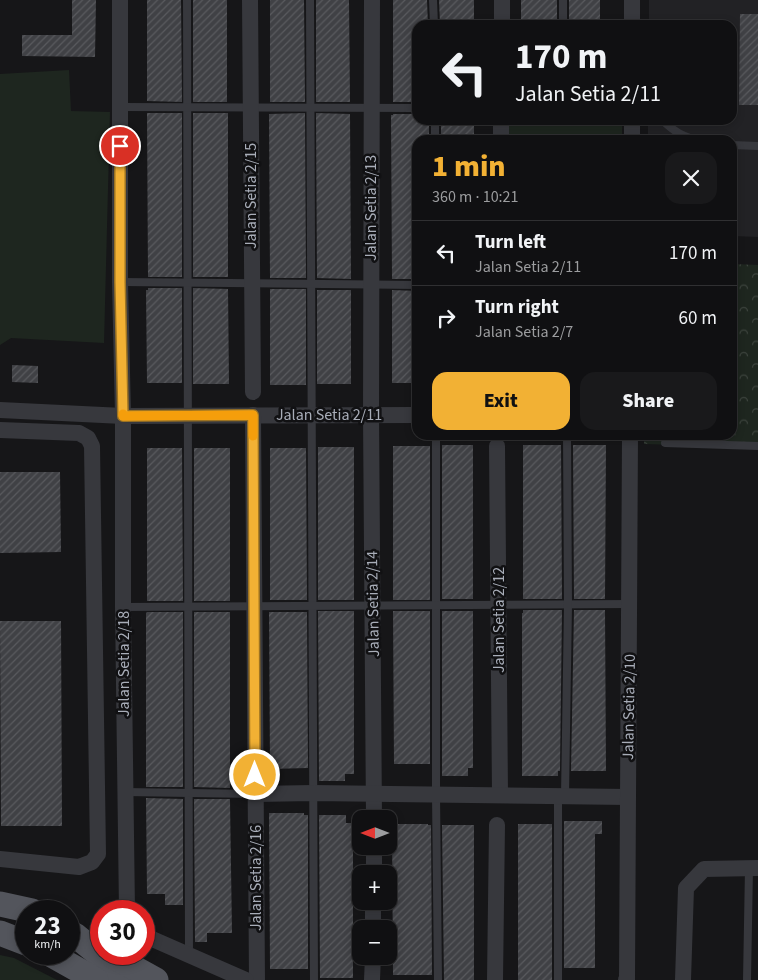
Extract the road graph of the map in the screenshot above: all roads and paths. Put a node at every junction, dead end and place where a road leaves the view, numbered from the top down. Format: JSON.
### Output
{"nodes":[{"id":1,"x":120,"y":0,"type":"edge"},
{"id":2,"x":187,"y":0,"type":"edge"},
{"id":3,"x":250,"y":0,"type":"edge"},
{"id":4,"x":310,"y":0,"type":"edge"},
{"id":5,"x":372,"y":0,"type":"edge"},
{"id":6,"x":434,"y":0,"type":"edge"},
{"id":7,"x":502,"y":0,"type":"edge"},
{"id":8,"x":564,"y":0,"type":"edge"},
{"id":9,"x":632,"y":0,"type":"edge"},
{"id":10,"x":434,"y":20,"type":"edge"},
{"id":11,"x":502,"y":20,"type":"edge"},
{"id":12,"x":563,"y":20,"type":"edge"},
{"id":13,"x":632,"y":20,"type":"edge"},
{"id":14,"x":120,"y":107,"type":"junction"},
{"id":15,"x":187,"y":107,"type":"junction"},
{"id":16,"x":251,"y":107,"type":"junction"},
{"id":17,"x":310,"y":108,"type":"junction"},
{"id":18,"x":372,"y":108,"type":"junction"},
{"id":19,"x":412,"y":108,"type":"edge"},
{"id":20,"x":668,"y":125,"type":"edge"},
{"id":21,"x":681,"y":135,"type":"edge"},
{"id":22,"x":737,"y":145,"type":"edge"},
{"id":23,"x":758,"y":146,"type":"edge"},
{"id":24,"x":120,"y":282,"type":"junction"},
{"id":25,"x":188,"y":283,"type":"junction"},
{"id":26,"x":252,"y":284,"type":"junction"},
{"id":27,"x":311,"y":284,"type":"junction"},
{"id":28,"x":371,"y":285,"type":"junction"},
{"id":29,"x":412,"y":286,"type":"edge"},
{"id":30,"x":253,"y":392,"type":"dead end"},
{"id":31,"x":0,"y":410,"type":"edge"},
{"id":32,"x":253,"y":415,"type":"junction"},
{"id":33,"x":312,"y":415,"type":"junction"},
{"id":34,"x":371,"y":415,"type":"junction"},
{"id":35,"x":412,"y":415,"type":"edge"},
{"id":36,"x":123,"y":416,"type":"junction"},
{"id":37,"x":188,"y":416,"type":"junction"},
{"id":38,"x":0,"y":430,"type":"edge"},
{"id":39,"x":436,"y":440,"type":"edge"},
{"id":40,"x":567,"y":440,"type":"edge"},
{"id":41,"x":630,"y":440,"type":"edge"},
{"id":42,"x":665,"y":443,"type":"dead end"},
{"id":43,"x":497,"y":446,"type":"dead end"},
{"id":44,"x":758,"y":446,"type":"edge"},
{"id":45,"x":630,"y":604,"type":"junction"},
{"id":46,"x":499,"y":605,"type":"junction"},
{"id":47,"x":568,"y":605,"type":"junction"},
{"id":48,"x":255,"y":606,"type":"junction"},
{"id":49,"x":313,"y":606,"type":"junction"},
{"id":50,"x":373,"y":606,"type":"junction"},
{"id":51,"x":436,"y":606,"type":"junction"},
{"id":52,"x":123,"y":607,"type":"junction"},
{"id":53,"x":189,"y":607,"type":"junction"},
{"id":54,"x":125,"y":792,"type":"junction"},
{"id":55,"x":189,"y":793,"type":"junction"},
{"id":56,"x":313,"y":793,"type":"junction"},
{"id":57,"x":375,"y":793,"type":"junction"},
{"id":58,"x":255,"y":794,"type":"junction"},
{"id":59,"x":436,"y":794,"type":"junction"},
{"id":60,"x":500,"y":795,"type":"junction"},
{"id":61,"x":562,"y":796,"type":"junction"},
{"id":62,"x":628,"y":797,"type":"junction"},
{"id":63,"x":374,"y":810,"type":"edge"},
{"id":64,"x":497,"y":825,"type":"dead end"},
{"id":65,"x":0,"y":859,"type":"edge"},
{"id":66,"x":754,"y":868,"type":"edge"},
{"id":67,"x":127,"y":900,"type":"edge"},
{"id":68,"x":0,"y":904,"type":"edge"},
{"id":69,"x":15,"y":907,"type":"edge"},
{"id":70,"x":0,"y":933,"type":"edge"},
{"id":71,"x":15,"y":939,"type":"edge"},
{"id":72,"x":80,"y":939,"type":"edge"},
{"id":73,"x":155,"y":940,"type":"edge"},
{"id":74,"x":189,"y":956,"type":"junction"},
{"id":75,"x":66,"y":965,"type":"edge"},
{"id":76,"x":69,"y":965,"type":"edge"},
{"id":77,"x":129,"y":965,"type":"edge"},
{"id":78,"x":373,"y":965,"type":"edge"},
{"id":79,"x":626,"y":979,"type":"edge"},
{"id":80,"x":84,"y":980,"type":"edge"},
{"id":81,"x":96,"y":980,"type":"edge"},
{"id":82,"x":122,"y":980,"type":"edge"},
{"id":83,"x":156,"y":980,"type":"edge"},
{"id":84,"x":246,"y":980,"type":"edge"},
{"id":85,"x":257,"y":980,"type":"edge"},
{"id":86,"x":314,"y":980,"type":"edge"},
{"id":87,"x":372,"y":980,"type":"edge"},
{"id":88,"x":438,"y":980,"type":"edge"},
{"id":89,"x":495,"y":980,"type":"edge"},
{"id":90,"x":558,"y":980,"type":"edge"},
{"id":91,"x":683,"y":980,"type":"edge"},
{"id":92,"x":747,"y":980,"type":"edge"}],
"edges":[{"from":1,"to":14,"type":"street","name":"Jalan Setia 2/18"},
{"from":2,"to":15,"type":"lane"},
{"from":3,"to":16,"type":"street","name":"Jalan Setia 2/15"},
{"from":4,"to":17,"type":"lane"},
{"from":5,"to":18,"type":"street","name":"Jalan Setia 2/13"},
{"from":6,"to":10,"type":"lane"},
{"from":7,"to":11,"type":"street"},
{"from":8,"to":12,"type":"lane"},
{"from":9,"to":13,"type":"street"},
{"from":14,"to":15,"type":"lane"},
{"from":14,"to":24,"type":"street","name":"Jalan Setia 2/18"},
{"from":15,"to":16,"type":"lane"},
{"from":15,"to":25,"type":"lane"},
{"from":16,"to":17,"type":"lane"},
{"from":16,"to":26,"type":"street","name":"Jalan Setia 2/15"},
{"from":17,"to":18,"type":"lane"},
{"from":17,"to":27,"type":"lane"},
{"from":18,"to":19,"type":"lane"},
{"from":18,"to":28,"type":"street","name":"Jalan Setia 2/13"},
{"from":20,"to":21,"type":"lane"},
{"from":22,"to":23,"type":"lane"},
{"from":24,"to":25,"type":"lane"},
{"from":24,"to":36,"type":"street","name":"Jalan Setia 2/18"},
{"from":25,"to":26,"type":"lane"},
{"from":25,"to":37,"type":"lane"},
{"from":26,"to":27,"type":"lane"},
{"from":26,"to":30,"type":"street","name":"Jalan Setia 2/15"},
{"from":27,"to":28,"type":"lane"},
{"from":27,"to":33,"type":"lane"},
{"from":28,"to":29,"type":"lane"},
{"from":28,"to":34,"type":"street","name":"Jalan Setia 2/13"},
{"from":31,"to":36,"type":"street","name":"Jalan Setia 2/11"},
{"from":32,"to":33,"type":"street","name":"Jalan Setia 2/11"},
{"from":32,"to":37,"type":"street","name":"Jalan Setia 2/11"},
{"from":32,"to":48,"type":"street","name":"Jalan Setia 2/16"},
{"from":33,"to":34,"type":"street","name":"Jalan Setia 2/11"},
{"from":33,"to":49,"type":"lane"},
{"from":34,"to":35,"type":"street","name":"Jalan Setia 2/11"},
{"from":34,"to":50,"type":"street","name":"Jalan Setia 2/14"},
{"from":36,"to":37,"type":"street","name":"Jalan Setia 2/11"},
{"from":36,"to":52,"type":"street","name":"Jalan Setia 2/18"},
{"from":37,"to":53,"type":"lane"},
{"from":38,"to":65,"type":"street"},
{"from":39,"to":51,"type":"lane"},
{"from":40,"to":47,"type":"lane"},
{"from":41,"to":45,"type":"street","name":"Jalan Setia 2/10"},
{"from":42,"to":44,"type":"lane"},
{"from":43,"to":46,"type":"street","name":"Jalan Setia 2/12"},
{"from":45,"to":47,"type":"lane"},
{"from":45,"to":62,"type":"street","name":"Jalan Setia 2/10"},
{"from":46,"to":47,"type":"lane"},
{"from":46,"to":51,"type":"lane"},
{"from":46,"to":60,"type":"street","name":"Jalan Setia 2/12"},
{"from":47,"to":61,"type":"lane"},
{"from":48,"to":49,"type":"lane"},
{"from":48,"to":53,"type":"lane"},
{"from":48,"to":58,"type":"street","name":"Jalan Setia 2/16"},
{"from":49,"to":50,"type":"lane"},
{"from":49,"to":56,"type":"lane"},
{"from":50,"to":51,"type":"lane"},
{"from":50,"to":57,"type":"street","name":"Jalan Setia 2/14"},
{"from":51,"to":59,"type":"lane"},
{"from":52,"to":53,"type":"lane"},
{"from":52,"to":54,"type":"street","name":"Jalan Setia 2/18"},
{"from":53,"to":55,"type":"lane"},
{"from":54,"to":55,"type":"lane"},
{"from":54,"to":67,"type":"street","name":"Jalan Setia 2/18"},
{"from":55,"to":58,"type":"lane"},
{"from":55,"to":74,"type":"lane"},
{"from":56,"to":57,"type":"street"},
{"from":56,"to":58,"type":"street"},
{"from":56,"to":86,"type":"lane"},
{"from":57,"to":59,"type":"street"},
{"from":57,"to":63,"type":"street","name":"Jalan Setia 2/14"},
{"from":58,"to":85,"type":"street","name":"Jalan Setia 2/16"},
{"from":59,"to":60,"type":"street"},
{"from":59,"to":88,"type":"lane"},
{"from":60,"to":61,"type":"street"},
{"from":61,"to":62,"type":"street"},
{"from":61,"to":90,"type":"lane"},
{"from":62,"to":79,"type":"street","name":"Jalan Setia 2/10"},
{"from":64,"to":89,"type":"street"},
{"from":66,"to":91,"type":"street"},
{"from":66,"to":92,"type":"lane"},
{"from":68,"to":69,"type":"main road"},
{"from":70,"to":71,"type":"main road"},
{"from":72,"to":82,"type":"main road"},
{"from":73,"to":74,"type":"street"},
{"from":74,"to":84,"type":"street"},
{"from":75,"to":80,"type":"main road"},
{"from":76,"to":81,"type":"main road"},
{"from":77,"to":83,"type":"main road"},
{"from":78,"to":87,"type":"street"}]}
